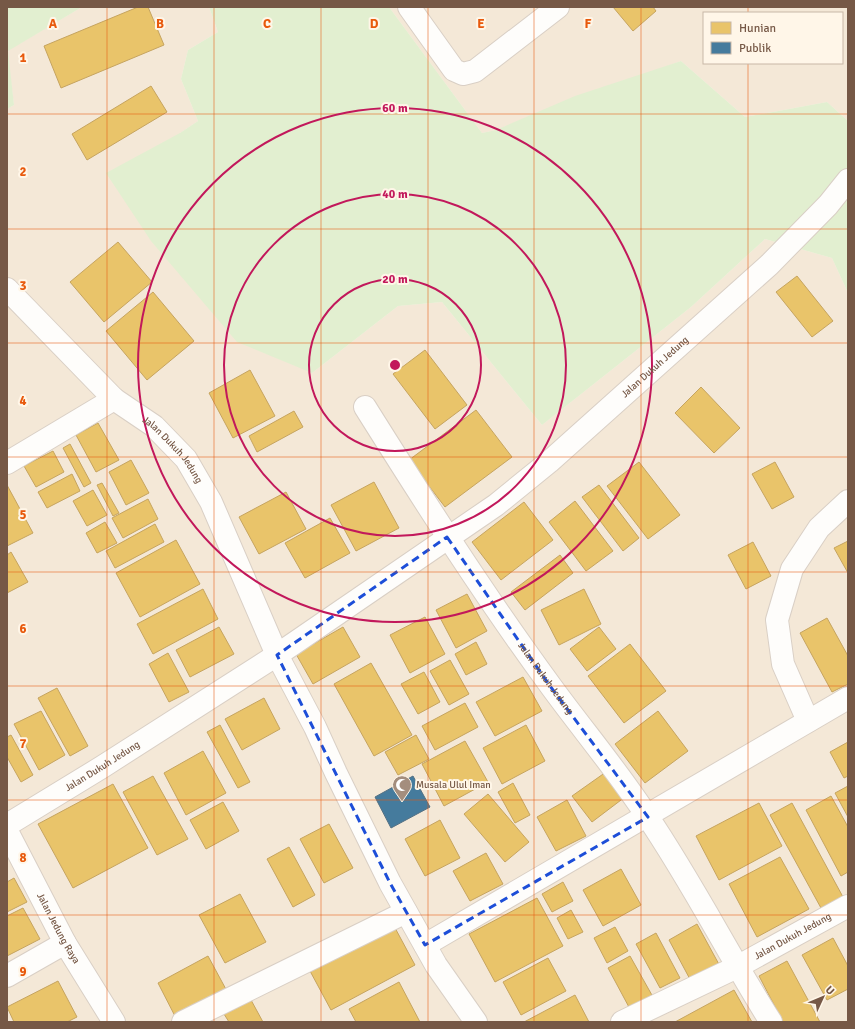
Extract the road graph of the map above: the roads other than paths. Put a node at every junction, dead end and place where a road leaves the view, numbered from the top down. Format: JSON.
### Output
{"nodes":[{"id":1,"x":409,"y":7,"type":"edge"},
{"id":2,"x":558,"y":7,"type":"edge"},
{"id":3,"x":848,"y":180,"type":"edge"},
{"id":4,"x":7,"y":289,"type":"edge"},
{"id":5,"x":114,"y":399,"type":"junction"},
{"id":6,"x":365,"y":407,"type":"dead end"},
{"id":7,"x":7,"y":463,"type":"edge"},
{"id":8,"x":848,"y":501,"type":"edge"},
{"id":9,"x":447,"y":537,"type":"junction"},
{"id":10,"x":277,"y":655,"type":"junction"},
{"id":11,"x":848,"y":698,"type":"edge"},
{"id":12,"x":808,"y":722,"type":"junction"},
{"id":13,"x":648,"y":816,"type":"junction"},
{"id":14,"x":7,"y":825,"type":"edge"},
{"id":15,"x":7,"y":832,"type":"edge"},
{"id":16,"x":848,"y":906,"type":"edge"},
{"id":17,"x":406,"y":912,"type":"junction"},
{"id":18,"x":65,"y":943,"type":"junction"},
{"id":19,"x":425,"y":945,"type":"junction"},
{"id":20,"x":737,"y":967,"type":"junction"},
{"id":21,"x":7,"y":976,"type":"edge"},
{"id":22,"x":114,"y":1022,"type":"edge"},
{"id":23,"x":183,"y":1022,"type":"edge"},
{"id":24,"x":476,"y":1022,"type":"edge"},
{"id":25,"x":622,"y":1022,"type":"edge"},
{"id":26,"x":771,"y":1022,"type":"edge"}],
"edges":[{"from":1,"to":2,"type":"street"},
{"from":3,"to":9,"type":"street","name":"Jalan Dukuh Jedung"},
{"from":4,"to":5,"type":"street","name":"Jalan Dukuh Jedung"},
{"from":5,"to":7,"type":"street"},
{"from":5,"to":10,"type":"street","name":"Jalan Dukuh Jedung"},
{"from":6,"to":9,"type":"street","name":"Jalan Dukuh Jedung"},
{"from":8,"to":12,"type":"street"},
{"from":9,"to":10,"type":"street","name":"Jalan Dukuh Jedung"},
{"from":9,"to":13,"type":"street","name":"Jalan Dukuh Jedung"},
{"from":10,"to":14,"type":"street","name":"Jalan Dukuh Jedung"},
{"from":10,"to":17,"type":"street","name":"Jalan Dukuh Jedung"},
{"from":11,"to":12,"type":"street"},
{"from":12,"to":13,"type":"street"},
{"from":13,"to":19,"type":"street"},
{"from":13,"to":20,"type":"street","name":"Jalan Dukuh Jedung"},
{"from":15,"to":18,"type":"street","name":"Jalan Jedung Raya"},
{"from":16,"to":20,"type":"street","name":"Jalan Dukuh Jedung"},
{"from":17,"to":19,"type":"street","name":"Jalan Dukuh Jedung"},
{"from":17,"to":23,"type":"street"},
{"from":18,"to":21,"type":"street"},
{"from":18,"to":22,"type":"street","name":"Jalan Jedung Raya"},
{"from":19,"to":24,"type":"street","name":"Jalan Dukuh Jedung"},
{"from":20,"to":25,"type":"street","name":"Jalan Dukuh Jedung"},
{"from":20,"to":26,"type":"street","name":"Jalan Dukuh Jedung"}]}
